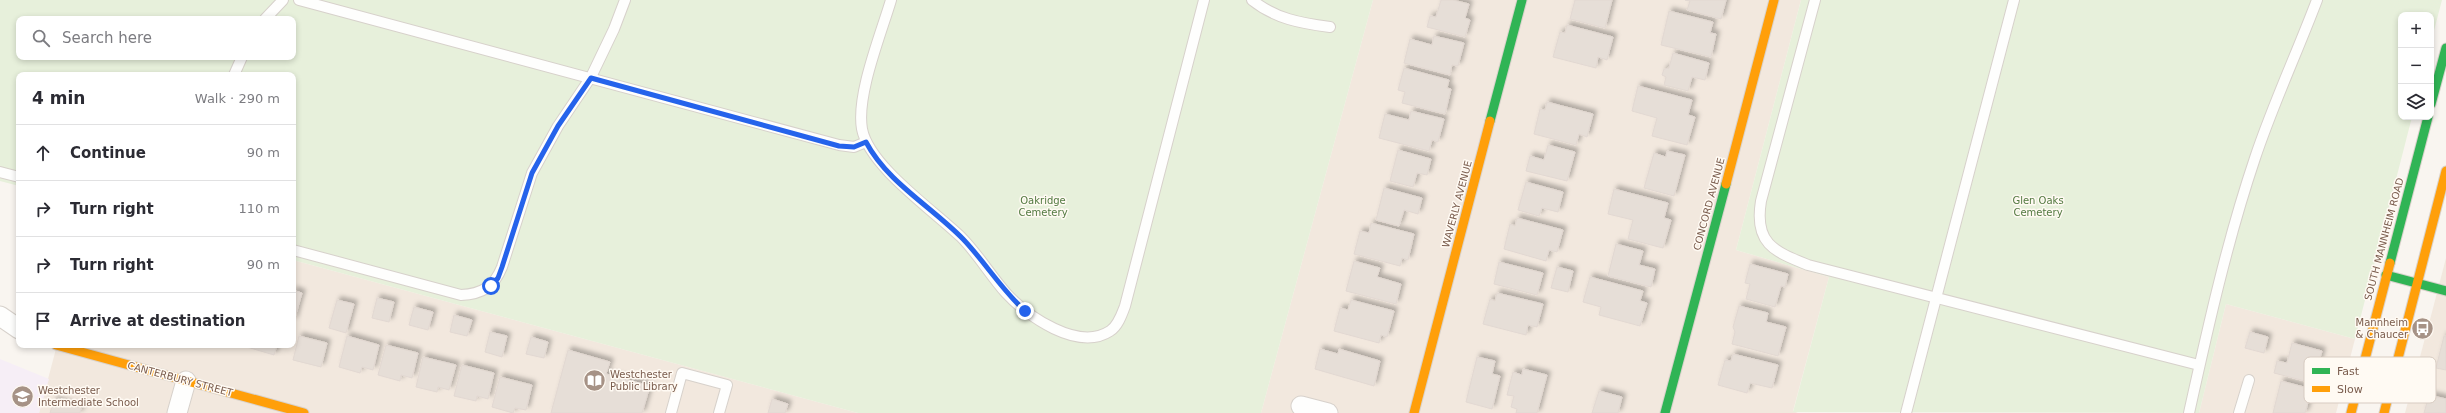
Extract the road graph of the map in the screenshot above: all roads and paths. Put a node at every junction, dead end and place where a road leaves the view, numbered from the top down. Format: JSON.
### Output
{"nodes":[{"id":1,"x":283,"y":0,"type":"edge"},
{"id":2,"x":298,"y":0,"type":"edge"},
{"id":3,"x":625,"y":0,"type":"edge"},
{"id":4,"x":891,"y":0,"type":"edge"},
{"id":5,"x":1204,"y":0,"type":"edge"},
{"id":6,"x":1252,"y":0,"type":"edge"},
{"id":7,"x":1522,"y":0,"type":"edge"},
{"id":8,"x":1774,"y":0,"type":"edge"},
{"id":9,"x":1815,"y":0,"type":"edge"},
{"id":10,"x":2014,"y":0,"type":"edge"},
{"id":11,"x":2317,"y":0,"type":"edge"},
{"id":12,"x":268,"y":16,"type":"edge"},
{"id":13,"x":1330,"y":27,"type":"dead end"},
{"id":14,"x":2446,"y":48,"type":"edge"},
{"id":15,"x":241,"y":60,"type":"edge"},
{"id":16,"x":235,"y":72,"type":"edge"},
{"id":17,"x":591,"y":78,"type":"junction"},
{"id":18,"x":2434,"y":93,"type":"edge"},
{"id":19,"x":2427,"y":120,"type":"edge"},
{"id":20,"x":866,"y":142,"type":"junction"},
{"id":21,"x":2446,"y":171,"type":"edge"},
{"id":22,"x":0,"y":172,"type":"edge"},
{"id":23,"x":16,"y":176,"type":"edge"},
{"id":24,"x":296,"y":251,"type":"edge"},
{"id":25,"x":2386,"y":275,"type":"junction"},
{"id":26,"x":2417,"y":283,"type":"junction"},
{"id":27,"x":2446,"y":291,"type":"edge"},
{"id":28,"x":1936,"y":298,"type":"junction"},
{"id":29,"x":0,"y":316,"type":"edge"},
{"id":30,"x":16,"y":327,"type":"edge"},
{"id":31,"x":67,"y":348,"type":"edge"},
{"id":32,"x":2366,"y":357,"type":"edge"},
{"id":33,"x":2398,"y":357,"type":"edge"},
{"id":34,"x":2199,"y":366,"type":"junction"},
{"id":35,"x":2248,"y":380,"type":"dead end"},
{"id":36,"x":186,"y":381,"type":"junction"},
{"id":37,"x":2354,"y":403,"type":"edge"},
{"id":38,"x":2387,"y":403,"type":"edge"},
{"id":39,"x":1301,"y":406,"type":"dead end"},
{"id":40,"x":177,"y":413,"type":"edge"},
{"id":41,"x":304,"y":413,"type":"edge"},
{"id":42,"x":671,"y":413,"type":"edge"},
{"id":43,"x":719,"y":413,"type":"edge"},
{"id":44,"x":1328,"y":413,"type":"edge"},
{"id":45,"x":1414,"y":413,"type":"edge"},
{"id":46,"x":1665,"y":413,"type":"edge"},
{"id":47,"x":1906,"y":413,"type":"edge"},
{"id":48,"x":2188,"y":413,"type":"edge"},
{"id":49,"x":2240,"y":413,"type":"edge"},
{"id":50,"x":2352,"y":413,"type":"edge"},
{"id":51,"x":2384,"y":413,"type":"edge"}],
"edges":[{"from":1,"to":12,"type":"lane"},
{"from":2,"to":17,"type":"lane"},
{"from":3,"to":17,"type":"lane"},
{"from":4,"to":20,"type":"lane"},
{"from":5,"to":20,"type":"lane"},
{"from":6,"to":13,"type":"lane"},
{"from":7,"to":45,"type":"street","name":"WAVERLY AVENUE"},
{"from":8,"to":46,"type":"street","name":"CONCORD AVENUE"},
{"from":9,"to":28,"type":"lane"},
{"from":10,"to":28,"type":"lane"},
{"from":11,"to":34,"type":"lane"},
{"from":14,"to":18,"type":"street"},
{"from":15,"to":16,"type":"lane"},
{"from":17,"to":20,"type":"lane"},
{"from":17,"to":24,"type":"lane"},
{"from":19,"to":25,"type":"street","name":"SOUTH MANNHEIM ROAD"},
{"from":21,"to":26,"type":"street"},
{"from":22,"to":23,"type":"lane"},
{"from":25,"to":26,"type":"street"},
{"from":25,"to":32,"type":"street","name":"SOUTH MANNHEIM ROAD"},
{"from":26,"to":27,"type":"street"},
{"from":26,"to":33,"type":"street"},
{"from":28,"to":34,"type":"lane"},
{"from":28,"to":47,"type":"lane"},
{"from":29,"to":30,"type":"street"},
{"from":31,"to":36,"type":"street","name":"CANTERBURY STREET"},
{"from":34,"to":48,"type":"lane"},
{"from":35,"to":49,"type":"lane"},
{"from":36,"to":40,"type":"street"},
{"from":36,"to":41,"type":"street","name":"CANTERBURY STREET"},
{"from":37,"to":50,"type":"street","name":"SOUTH MANNHEIM ROAD"},
{"from":38,"to":51,"type":"street"},
{"from":39,"to":44,"type":"street"},
{"from":42,"to":43,"type":"lane"}]}
